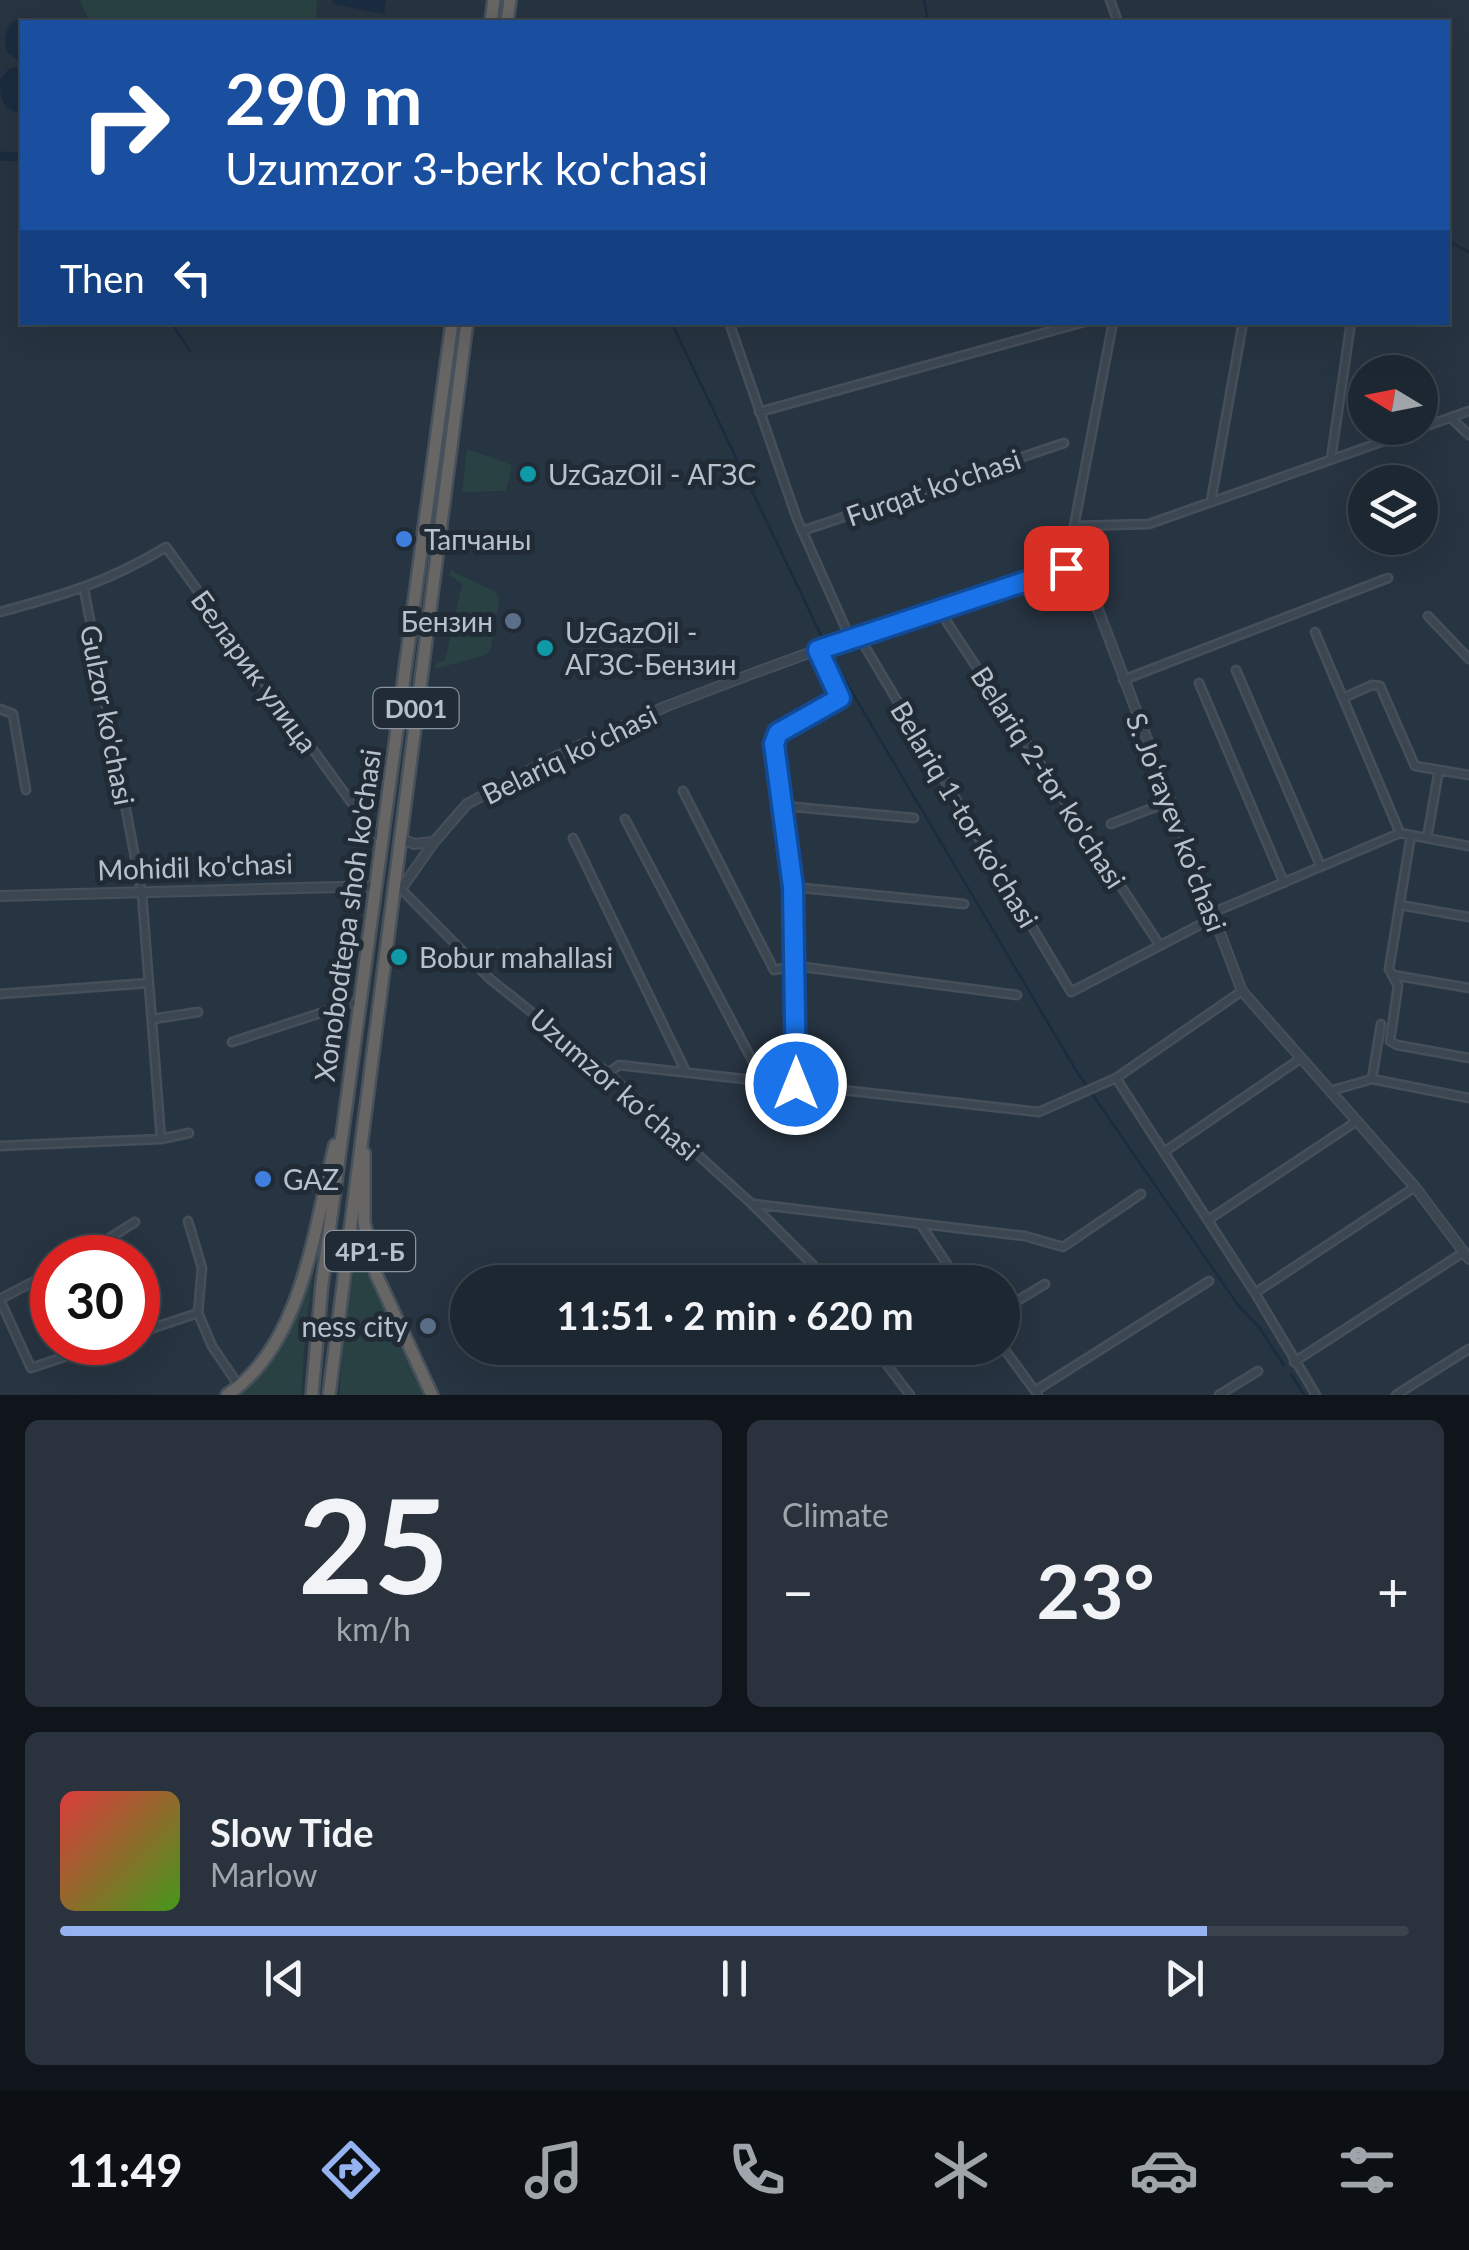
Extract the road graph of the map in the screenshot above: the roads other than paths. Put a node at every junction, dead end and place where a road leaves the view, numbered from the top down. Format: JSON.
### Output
{"nodes":[{"id":1,"x":452,"y":325,"type":"edge"},
{"id":2,"x":467,"y":325,"type":"edge"},
{"id":3,"x":730,"y":325,"type":"edge"},
{"id":4,"x":1073,"y":325,"type":"edge"},
{"id":5,"x":1112,"y":325,"type":"edge"},
{"id":6,"x":1242,"y":325,"type":"edge"},
{"id":7,"x":1350,"y":325,"type":"edge"},
{"id":8,"x":1469,"y":411,"type":"edge"},
{"id":9,"x":759,"y":412,"type":"junction"},
{"id":10,"x":1450,"y":417,"type":"junction"},
{"id":11,"x":1468,"y":431,"type":"edge"},
{"id":12,"x":1064,"y":443,"type":"dead end"},
{"id":13,"x":1331,"y":459,"type":"junction"},
{"id":14,"x":1210,"y":502,"type":"junction"},
{"id":15,"x":1074,"y":526,"type":"junction"},
{"id":16,"x":802,"y":531,"type":"junction"},
{"id":17,"x":1066,"y":568,"type":"junction"},
{"id":18,"x":1388,"y":578,"type":"dead end"},
{"id":19,"x":84,"y":589,"type":"junction"},
{"id":20,"x":416,"y":590,"type":"junction"},
{"id":21,"x":431,"y":592,"type":"junction"},
{"id":22,"x":940,"y":610,"type":"junction"},
{"id":23,"x":0,"y":612,"type":"edge"},
{"id":24,"x":1428,"y":616,"type":"dead end"},
{"id":25,"x":1315,"y":632,"type":"dead end"},
{"id":26,"x":854,"y":637,"type":"junction"},
{"id":27,"x":818,"y":650,"type":"junction"},
{"id":28,"x":1469,"y":659,"type":"edge"},
{"id":29,"x":1236,"y":670,"type":"dead end"},
{"id":30,"x":1123,"y":680,"type":"junction"},
{"id":31,"x":1199,"y":683,"type":"dead end"},
{"id":32,"x":1343,"y":698,"type":"junction"},
{"id":33,"x":0,"y":709,"type":"edge"},
{"id":34,"x":1438,"y":770,"type":"junction"},
{"id":35,"x":1469,"y":775,"type":"edge"},
{"id":36,"x":26,"y":790,"type":"dead end"},
{"id":37,"x":682,"y":792,"type":"dead end"},
{"id":38,"x":1168,"y":802,"type":"junction"},
{"id":39,"x":784,"y":806,"type":"junction"},
{"id":40,"x":914,"y":818,"type":"dead end"},
{"id":41,"x":625,"y":819,"type":"dead end"},
{"id":42,"x":1110,"y":824,"type":"dead end"},
{"id":43,"x":1400,"y":834,"type":"junction"},
{"id":44,"x":1411,"y":836,"type":"junction"},
{"id":45,"x":399,"y":837,"type":"junction"},
{"id":46,"x":572,"y":838,"type":"dead end"},
{"id":47,"x":1427,"y":838,"type":"junction"},
{"id":48,"x":382,"y":840,"type":"junction"},
{"id":49,"x":434,"y":842,"type":"junction"},
{"id":50,"x":1469,"y":846,"type":"edge"},
{"id":51,"x":1321,"y":867,"type":"junction"},
{"id":52,"x":1284,"y":883,"type":"junction"},
{"id":53,"x":376,"y":886,"type":"junction"},
{"id":54,"x":793,"y":887,"type":"junction"},
{"id":55,"x":396,"y":889,"type":"junction"},
{"id":56,"x":142,"y":894,"type":"junction"},
{"id":57,"x":0,"y":896,"type":"edge"},
{"id":58,"x":964,"y":904,"type":"dead end"},
{"id":59,"x":1400,"y":905,"type":"junction"},
{"id":60,"x":1469,"y":917,"type":"edge"},
{"id":61,"x":1213,"y":918,"type":"junction"},
{"id":62,"x":1159,"y":944,"type":"junction"},
{"id":63,"x":796,"y":966,"type":"junction"},
{"id":64,"x":1392,"y":975,"type":"junction"},
{"id":65,"x":150,"y":983,"type":"junction"},
{"id":66,"x":1469,"y":988,"type":"edge"},
{"id":67,"x":1242,"y":991,"type":"junction"},
{"id":68,"x":0,"y":994,"type":"edge"},
{"id":69,"x":1017,"y":995,"type":"dead end"},
{"id":70,"x":360,"y":1004,"type":"junction"},
{"id":71,"x":198,"y":1012,"type":"dead end"},
{"id":72,"x":153,"y":1020,"type":"junction"},
{"id":73,"x":1381,"y":1024,"type":"dead end"},
{"id":74,"x":232,"y":1042,"type":"dead end"},
{"id":75,"x":1469,"y":1058,"type":"edge"},
{"id":76,"x":1300,"y":1059,"type":"junction"},
{"id":77,"x":686,"y":1071,"type":"junction"},
{"id":78,"x":608,"y":1073,"type":"junction"},
{"id":79,"x":1116,"y":1078,"type":"junction"},
{"id":80,"x":1372,"y":1079,"type":"junction"},
{"id":81,"x":762,"y":1080,"type":"junction"},
{"id":82,"x":796,"y":1084,"type":"junction"},
{"id":83,"x":1330,"y":1091,"type":"junction"},
{"id":84,"x":348,"y":1093,"type":"junction"},
{"id":85,"x":365,"y":1094,"type":"junction"},
{"id":86,"x":1469,"y":1098,"type":"edge"},
{"id":87,"x":1357,"y":1121,"type":"junction"},
{"id":88,"x":189,"y":1133,"type":"dead end"},
{"id":89,"x":161,"y":1140,"type":"junction"},
{"id":90,"x":0,"y":1146,"type":"edge"},
{"id":91,"x":1164,"y":1152,"type":"junction"},
{"id":92,"x":1415,"y":1188,"type":"junction"},
{"id":93,"x":1141,"y":1194,"type":"dead end"},
{"id":94,"x":752,"y":1204,"type":"junction"},
{"id":95,"x":188,"y":1220,"type":"dead end"},
{"id":96,"x":1208,"y":1220,"type":"junction"},
{"id":97,"x":136,"y":1222,"type":"dead end"},
{"id":98,"x":920,"y":1224,"type":"junction"},
{"id":99,"x":115,"y":1235,"type":"edge"},
{"id":100,"x":1466,"y":1256,"type":"edge"},
{"id":101,"x":813,"y":1265,"type":"edge"},
{"id":102,"x":948,"y":1265,"type":"edge"},
{"id":103,"x":1210,"y":1281,"type":"dead end"},
{"id":104,"x":30,"y":1284,"type":"edge"},
{"id":105,"x":1045,"y":1284,"type":"dead end"},
{"id":106,"x":1255,"y":1293,"type":"junction"},
{"id":107,"x":1020,"y":1299,"type":"edge"},
{"id":108,"x":0,"y":1300,"type":"edge"},
{"id":109,"x":198,"y":1313,"type":"junction"},
{"id":110,"x":160,"y":1326,"type":"edge"},
{"id":111,"x":1469,"y":1349,"type":"edge"},
{"id":112,"x":1294,"y":1362,"type":"junction"},
{"id":113,"x":40,"y":1365,"type":"edge"},
{"id":114,"x":887,"y":1365,"type":"edge"},
{"id":115,"x":1016,"y":1365,"type":"edge"},
{"id":116,"x":1258,"y":1371,"type":"dead end"},
{"id":117,"x":240,"y":1387,"type":"junction"},
{"id":118,"x":1036,"y":1393,"type":"edge"},
{"id":119,"x":228,"y":1395,"type":"edge"},
{"id":120,"x":312,"y":1395,"type":"edge"},
{"id":121,"x":328,"y":1395,"type":"edge"},
{"id":122,"x":432,"y":1395,"type":"edge"},
{"id":123,"x":910,"y":1395,"type":"edge"},
{"id":124,"x":1218,"y":1395,"type":"edge"},
{"id":125,"x":1316,"y":1395,"type":"edge"},
{"id":126,"x":1396,"y":1395,"type":"edge"}],
"edges":[{"from":1,"to":20,"type":"highway","name":"Xonobodtepa shoh ko'chasi","number":"D001"},
{"from":2,"to":21,"type":"highway","name":"Xonobodtepa shoh ko'chasi","number":"D001"},
{"from":3,"to":9,"type":"street","name":"Belariq 1-tor ko'chasi"},
{"from":4,"to":9,"type":"street"},
{"from":5,"to":15,"type":"street"},
{"from":6,"to":14,"type":"street"},
{"from":7,"to":13,"type":"street"},
{"from":8,"to":10,"type":"street"},
{"from":9,"to":16,"type":"street","name":"Belariq 1-tor ko'chasi"},
{"from":10,"to":11,"type":"street"},
{"from":10,"to":13,"type":"street"},
{"from":12,"to":16,"type":"street","name":"Furqat ko'chasi"},
{"from":13,"to":14,"type":"street"},
{"from":14,"to":15,"type":"street"},
{"from":15,"to":17,"type":"street"},
{"from":16,"to":26,"type":"street","name":"Belariq 1-tor ko'chasi"},
{"from":17,"to":22,"type":"street","name":"Belariq koʻchasi"},
{"from":17,"to":30,"type":"street","name":"S. Joʻrayev koʻchasi"},
{"from":18,"to":30,"type":"street"},
{"from":19,"to":23,"type":"street"},
{"from":19,"to":48,"type":"street","name":"Беларик улица"},
{"from":19,"to":56,"type":"street","name":"Gulzor ko'chasi"},
{"from":20,"to":21,"type":"highway"},
{"from":20,"to":48,"type":"highway","name":"Xonobodtepa shoh ko'chasi","number":"D001"},
{"from":21,"to":45,"type":"highway","name":"Xonobodtepa shoh ko'chasi","number":"D001"},
{"from":22,"to":26,"type":"street","name":"Belariq koʻchasi"},
{"from":22,"to":62,"type":"street","name":"Belariq 2-tor ko'chasi"},
{"from":24,"to":28,"type":"street"},
{"from":25,"to":32,"type":"street"},
{"from":26,"to":27,"type":"street","name":"Belariq koʻchasi"},
{"from":26,"to":62,"type":"street","name":"Belariq 1-tor ko'chasi"},
{"from":27,"to":39,"type":"street"},
{"from":27,"to":49,"type":"street","name":"Belariq koʻchasi"},
{"from":29,"to":51,"type":"street"},
{"from":30,"to":38,"type":"street","name":"S. Joʻrayev koʻchasi"},
{"from":31,"to":52,"type":"street"},
{"from":32,"to":34,"type":"street"},
{"from":32,"to":43,"type":"street"},
{"from":33,"to":36,"type":"street"},
{"from":34,"to":35,"type":"street"},
{"from":34,"to":47,"type":"street"},
{"from":37,"to":63,"type":"street"},
{"from":38,"to":42,"type":"street"},
{"from":38,"to":61,"type":"street","name":"S. Joʻrayev koʻchasi"},
{"from":39,"to":40,"type":"street"},
{"from":39,"to":54,"type":"street"},
{"from":41,"to":81,"type":"street"},
{"from":43,"to":44,"type":"street"},
{"from":43,"to":51,"type":"street"},
{"from":44,"to":47,"type":"street"},
{"from":44,"to":59,"type":"street"},
{"from":45,"to":49,"type":"street"},
{"from":45,"to":55,"type":"highway","name":"Xonobodtepa shoh ko'chasi","number":"D001"},
{"from":46,"to":77,"type":"street"},
{"from":47,"to":50,"type":"street"},
{"from":48,"to":53,"type":"highway","name":"Xonobodtepa shoh ko'chasi","number":"D001"},
{"from":49,"to":55,"type":"street","name":"Belariq koʻchasi"},
{"from":51,"to":52,"type":"street"},
{"from":52,"to":61,"type":"street"},
{"from":53,"to":55,"type":"highway","name":"Mohidil ko'chasi"},
{"from":53,"to":56,"type":"street","name":"Mohidil ko'chasi"},
{"from":53,"to":70,"type":"highway","name":"Xonobodtepa shoh ko'chasi","number":"D001"},
{"from":54,"to":58,"type":"street"},
{"from":54,"to":63,"type":"street"},
{"from":55,"to":78,"type":"street","name":"Uzumzor koʻchasi"},
{"from":55,"to":85,"type":"highway","name":"Xonobodtepa shoh ko'chasi","number":"D001"},
{"from":56,"to":57,"type":"street","name":"Mohidil ko'chasi"},
{"from":56,"to":65,"type":"street","name":"Gulzor ko'chasi"},
{"from":59,"to":60,"type":"street"},
{"from":59,"to":64,"type":"street"},
{"from":61,"to":62,"type":"street"},
{"from":61,"to":67,"type":"street","name":"S. Joʻrayev koʻchasi"},
{"from":63,"to":69,"type":"street"},
{"from":63,"to":82,"type":"street"},
{"from":64,"to":66,"type":"street"},
{"from":64,"to":75,"type":"street"},
{"from":65,"to":68,"type":"street"},
{"from":65,"to":72,"type":"street","name":"Gulzor ko'chasi"},
{"from":67,"to":76,"type":"street","name":"S. Joʻrayev koʻchasi"},
{"from":67,"to":79,"type":"street"},
{"from":70,"to":74,"type":"street"},
{"from":70,"to":84,"type":"highway","name":"Xonobodtepa shoh ko'chasi","number":"D001"},
{"from":71,"to":72,"type":"street"},
{"from":72,"to":89,"type":"street","name":"Gulzor ko'chasi"},
{"from":73,"to":80,"type":"street"},
{"from":76,"to":83,"type":"street","name":"S. Joʻrayev koʻchasi"},
{"from":76,"to":91,"type":"street"},
{"from":77,"to":78,"type":"street"},
{"from":77,"to":81,"type":"street"},
{"from":78,"to":94,"type":"street","name":"Uzumzor koʻchasi"},
{"from":79,"to":82,"type":"street"},
{"from":79,"to":91,"type":"street"},
{"from":80,"to":83,"type":"street"},
{"from":80,"to":86,"type":"street"},
{"from":81,"to":82,"type":"street"},
{"from":83,"to":87,"type":"street","name":"S. Joʻrayev koʻchasi"},
{"from":84,"to":117,"type":"highway"},
{"from":84,"to":120,"type":"highway","name":"Xonobodtepa shoh ko'chasi","number":"D001"},
{"from":85,"to":121,"type":"highway","name":"Xonobodtepa shoh ko'chasi","number":"D001"},
{"from":85,"to":122,"type":"highway","number":"4Р1-Б"},
{"from":87,"to":92,"type":"street","name":"S. Joʻrayev koʻchasi"},
{"from":87,"to":96,"type":"street"},
{"from":88,"to":89,"type":"street"},
{"from":89,"to":90,"type":"street"},
{"from":91,"to":96,"type":"street"},
{"from":92,"to":100,"type":"street","name":"S. Joʻrayev koʻchasi"},
{"from":92,"to":106,"type":"street"},
{"from":93,"to":98,"type":"street"},
{"from":94,"to":98,"type":"street"},
{"from":94,"to":101,"type":"street","name":"Uzumzor koʻchasi"},
{"from":95,"to":109,"type":"street"},
{"from":96,"to":106,"type":"street"},
{"from":97,"to":99,"type":"street"},
{"from":98,"to":102,"type":"street"},
{"from":100,"to":112,"type":"street"},
{"from":103,"to":118,"type":"street"},
{"from":104,"to":108,"type":"street"},
{"from":105,"to":107,"type":"street"},
{"from":106,"to":112,"type":"street"},
{"from":108,"to":113,"type":"street"},
{"from":109,"to":110,"type":"street"},
{"from":109,"to":117,"type":"street"},
{"from":111,"to":126,"type":"street"},
{"from":112,"to":125,"type":"street"},
{"from":114,"to":123,"type":"street"},
{"from":115,"to":118,"type":"street"},
{"from":116,"to":124,"type":"street"},
{"from":117,"to":119,"type":"highway"}]}
